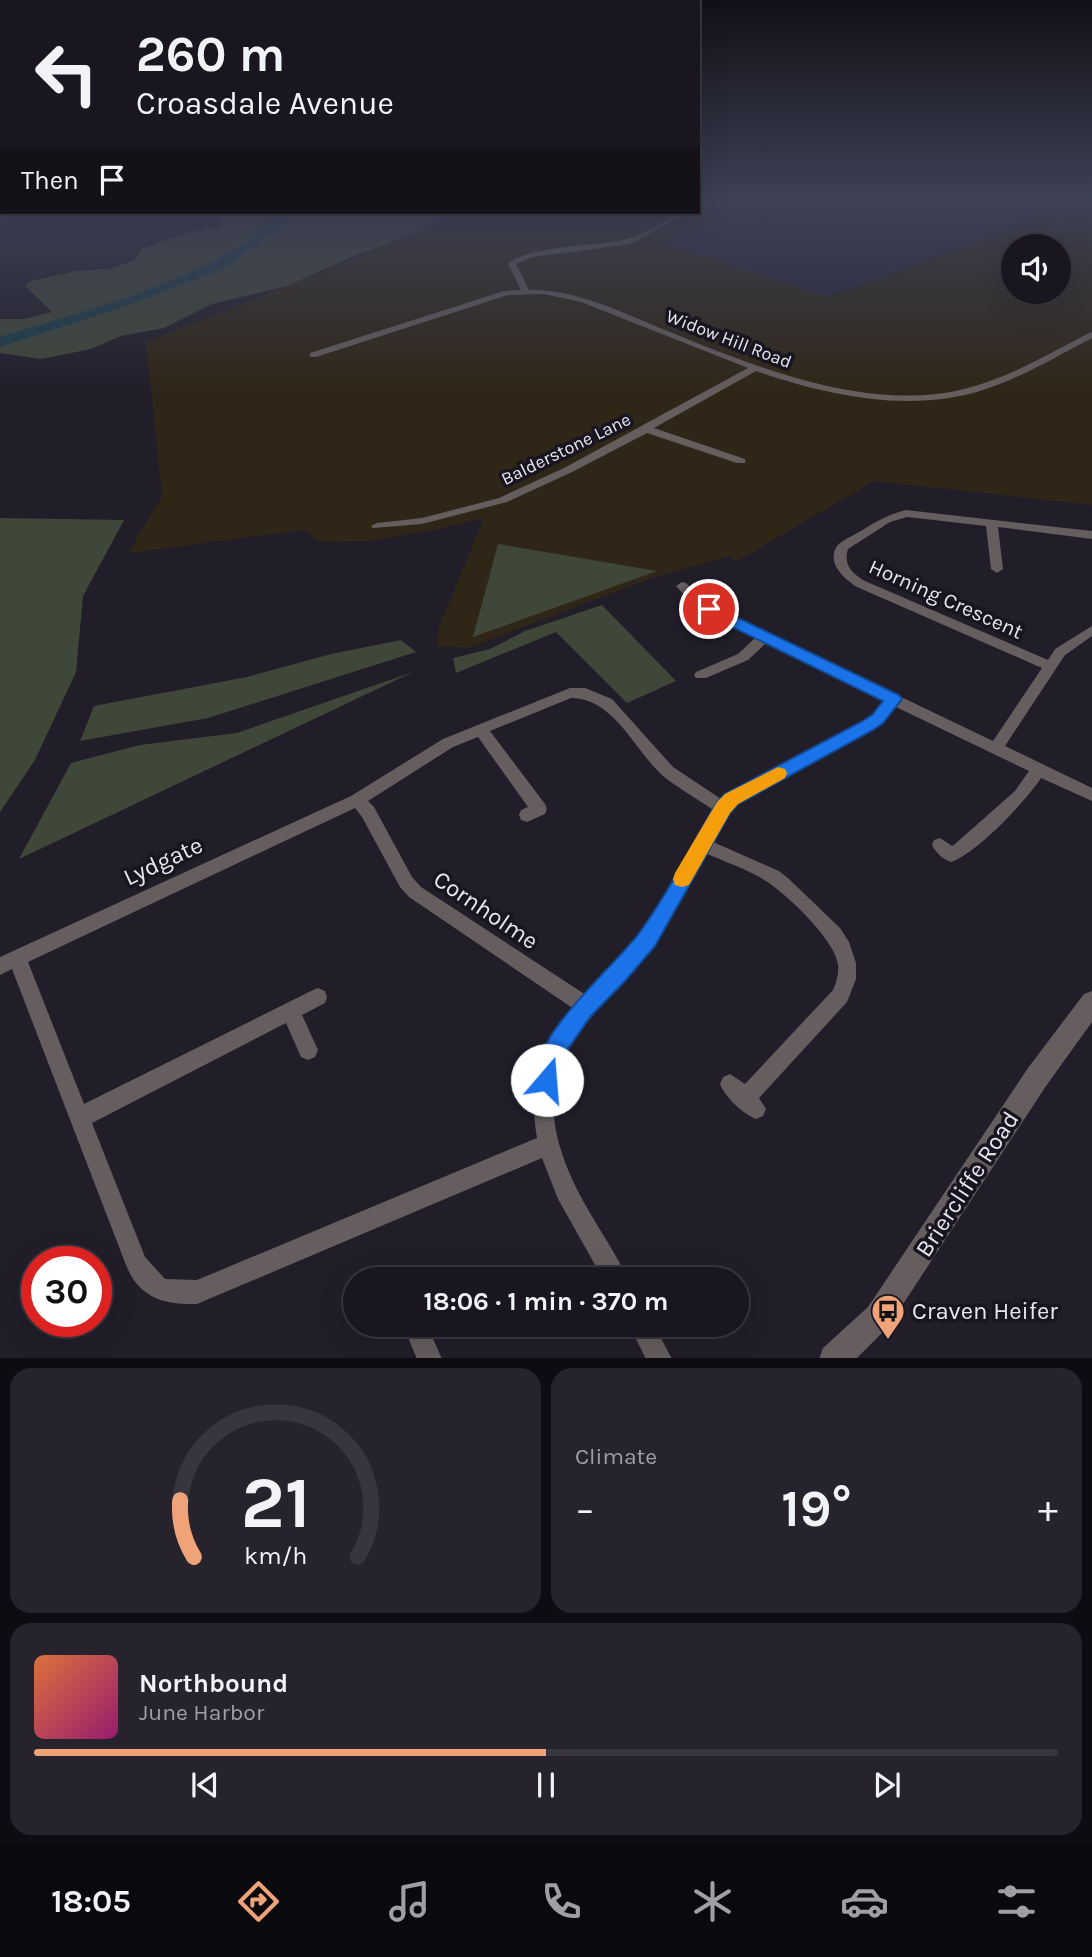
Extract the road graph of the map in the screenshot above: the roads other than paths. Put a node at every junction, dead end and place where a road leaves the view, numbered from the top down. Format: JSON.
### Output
{"nodes":[{"id":1,"x":513,"y":265,"type":"edge"},
{"id":2,"x":525,"y":291,"type":"junction"},
{"id":3,"x":1092,"y":335,"type":"edge"},
{"id":4,"x":313,"y":355,"type":"dead end"},
{"id":5,"x":756,"y":367,"type":"junction"},
{"id":6,"x":646,"y":429,"type":"junction"},
{"id":7,"x":741,"y":461,"type":"dead end"},
{"id":8,"x":992,"y":523,"type":"junction"},
{"id":9,"x":377,"y":526,"type":"dead end"},
{"id":10,"x":1092,"y":535,"type":"edge"},
{"id":11,"x":997,"y":569,"type":"dead end"},
{"id":12,"x":682,"y":586,"type":"dead end"},
{"id":13,"x":1092,"y":630,"type":"edge"},
{"id":14,"x":765,"y":637,"type":"junction"},
{"id":15,"x":1050,"y":666,"type":"junction"},
{"id":16,"x":701,"y":675,"type":"dead end"},
{"id":17,"x":894,"y":699,"type":"junction"},
{"id":18,"x":480,"y":729,"type":"junction"},
{"id":19,"x":996,"y":748,"type":"junction"},
{"id":20,"x":1039,"y":769,"type":"junction"},
{"id":21,"x":1092,"y":794,"type":"edge"},
{"id":22,"x":357,"y":800,"type":"junction"},
{"id":23,"x":723,"y":808,"type":"junction"},
{"id":24,"x":538,"y":809,"type":"dead end"},
{"id":25,"x":701,"y":844,"type":"junction"},
{"id":26,"x":950,"y":854,"type":"dead end"},
{"id":27,"x":9,"y":962,"type":"edge"},
{"id":28,"x":318,"y":997,"type":"dead end"},
{"id":29,"x":1092,"y":1002,"type":"edge"},
{"id":30,"x":586,"y":1006,"type":"junction"},
{"id":31,"x":290,"y":1011,"type":"junction"},
{"id":32,"x":308,"y":1049,"type":"dead end"},
{"id":33,"x":744,"y":1097,"type":"dead end"},
{"id":34,"x":79,"y":1118,"type":"junction"},
{"id":35,"x":549,"y":1144,"type":"junction"},
{"id":36,"x":609,"y":1267,"type":"edge"},
{"id":37,"x":420,"y":1337,"type":"edge"},
{"id":38,"x":648,"y":1337,"type":"edge"},
{"id":39,"x":430,"y":1358,"type":"edge"},
{"id":40,"x":659,"y":1358,"type":"edge"},
{"id":41,"x":835,"y":1358,"type":"edge"}],
"edges":[{"from":1,"to":2,"type":"street"},
{"from":2,"to":4,"type":"street","name":"Widow Hill Road"},
{"from":2,"to":5,"type":"street","name":"Widow Hill Road"},
{"from":3,"to":5,"type":"street","name":"Widow Hill Road"},
{"from":5,"to":6,"type":"street","name":"Balderstone Lane"},
{"from":6,"to":7,"type":"street"},
{"from":6,"to":9,"type":"street","name":"Balderstone Lane"},
{"from":8,"to":10,"type":"street","name":"Horning Crescent"},
{"from":8,"to":11,"type":"street"},
{"from":8,"to":15,"type":"street","name":"Horning Crescent"},
{"from":12,"to":14,"type":"street"},
{"from":13,"to":15,"type":"street"},
{"from":14,"to":16,"type":"street"},
{"from":14,"to":17,"type":"street"},
{"from":15,"to":19,"type":"street"},
{"from":17,"to":19,"type":"street"},
{"from":17,"to":23,"type":"street"},
{"from":18,"to":22,"type":"street","name":"Lydgate"},
{"from":18,"to":23,"type":"street","name":"Lydgate"},
{"from":18,"to":24,"type":"street"},
{"from":19,"to":20,"type":"street"},
{"from":20,"to":21,"type":"street"},
{"from":20,"to":26,"type":"street"},
{"from":22,"to":27,"type":"street","name":"Lydgate"},
{"from":22,"to":30,"type":"street","name":"Cornholme"},
{"from":23,"to":25,"type":"street"},
{"from":25,"to":30,"type":"street"},
{"from":25,"to":33,"type":"street"},
{"from":27,"to":34,"type":"street","name":"Lydgate"},
{"from":28,"to":31,"type":"street"},
{"from":29,"to":41,"type":"street","name":"Briercliffe Road"},
{"from":30,"to":35,"type":"street"},
{"from":31,"to":32,"type":"street"},
{"from":31,"to":34,"type":"street"},
{"from":34,"to":35,"type":"street","name":"Lydgate"},
{"from":35,"to":36,"type":"street"},
{"from":37,"to":39,"type":"street"},
{"from":38,"to":40,"type":"street"}]}
